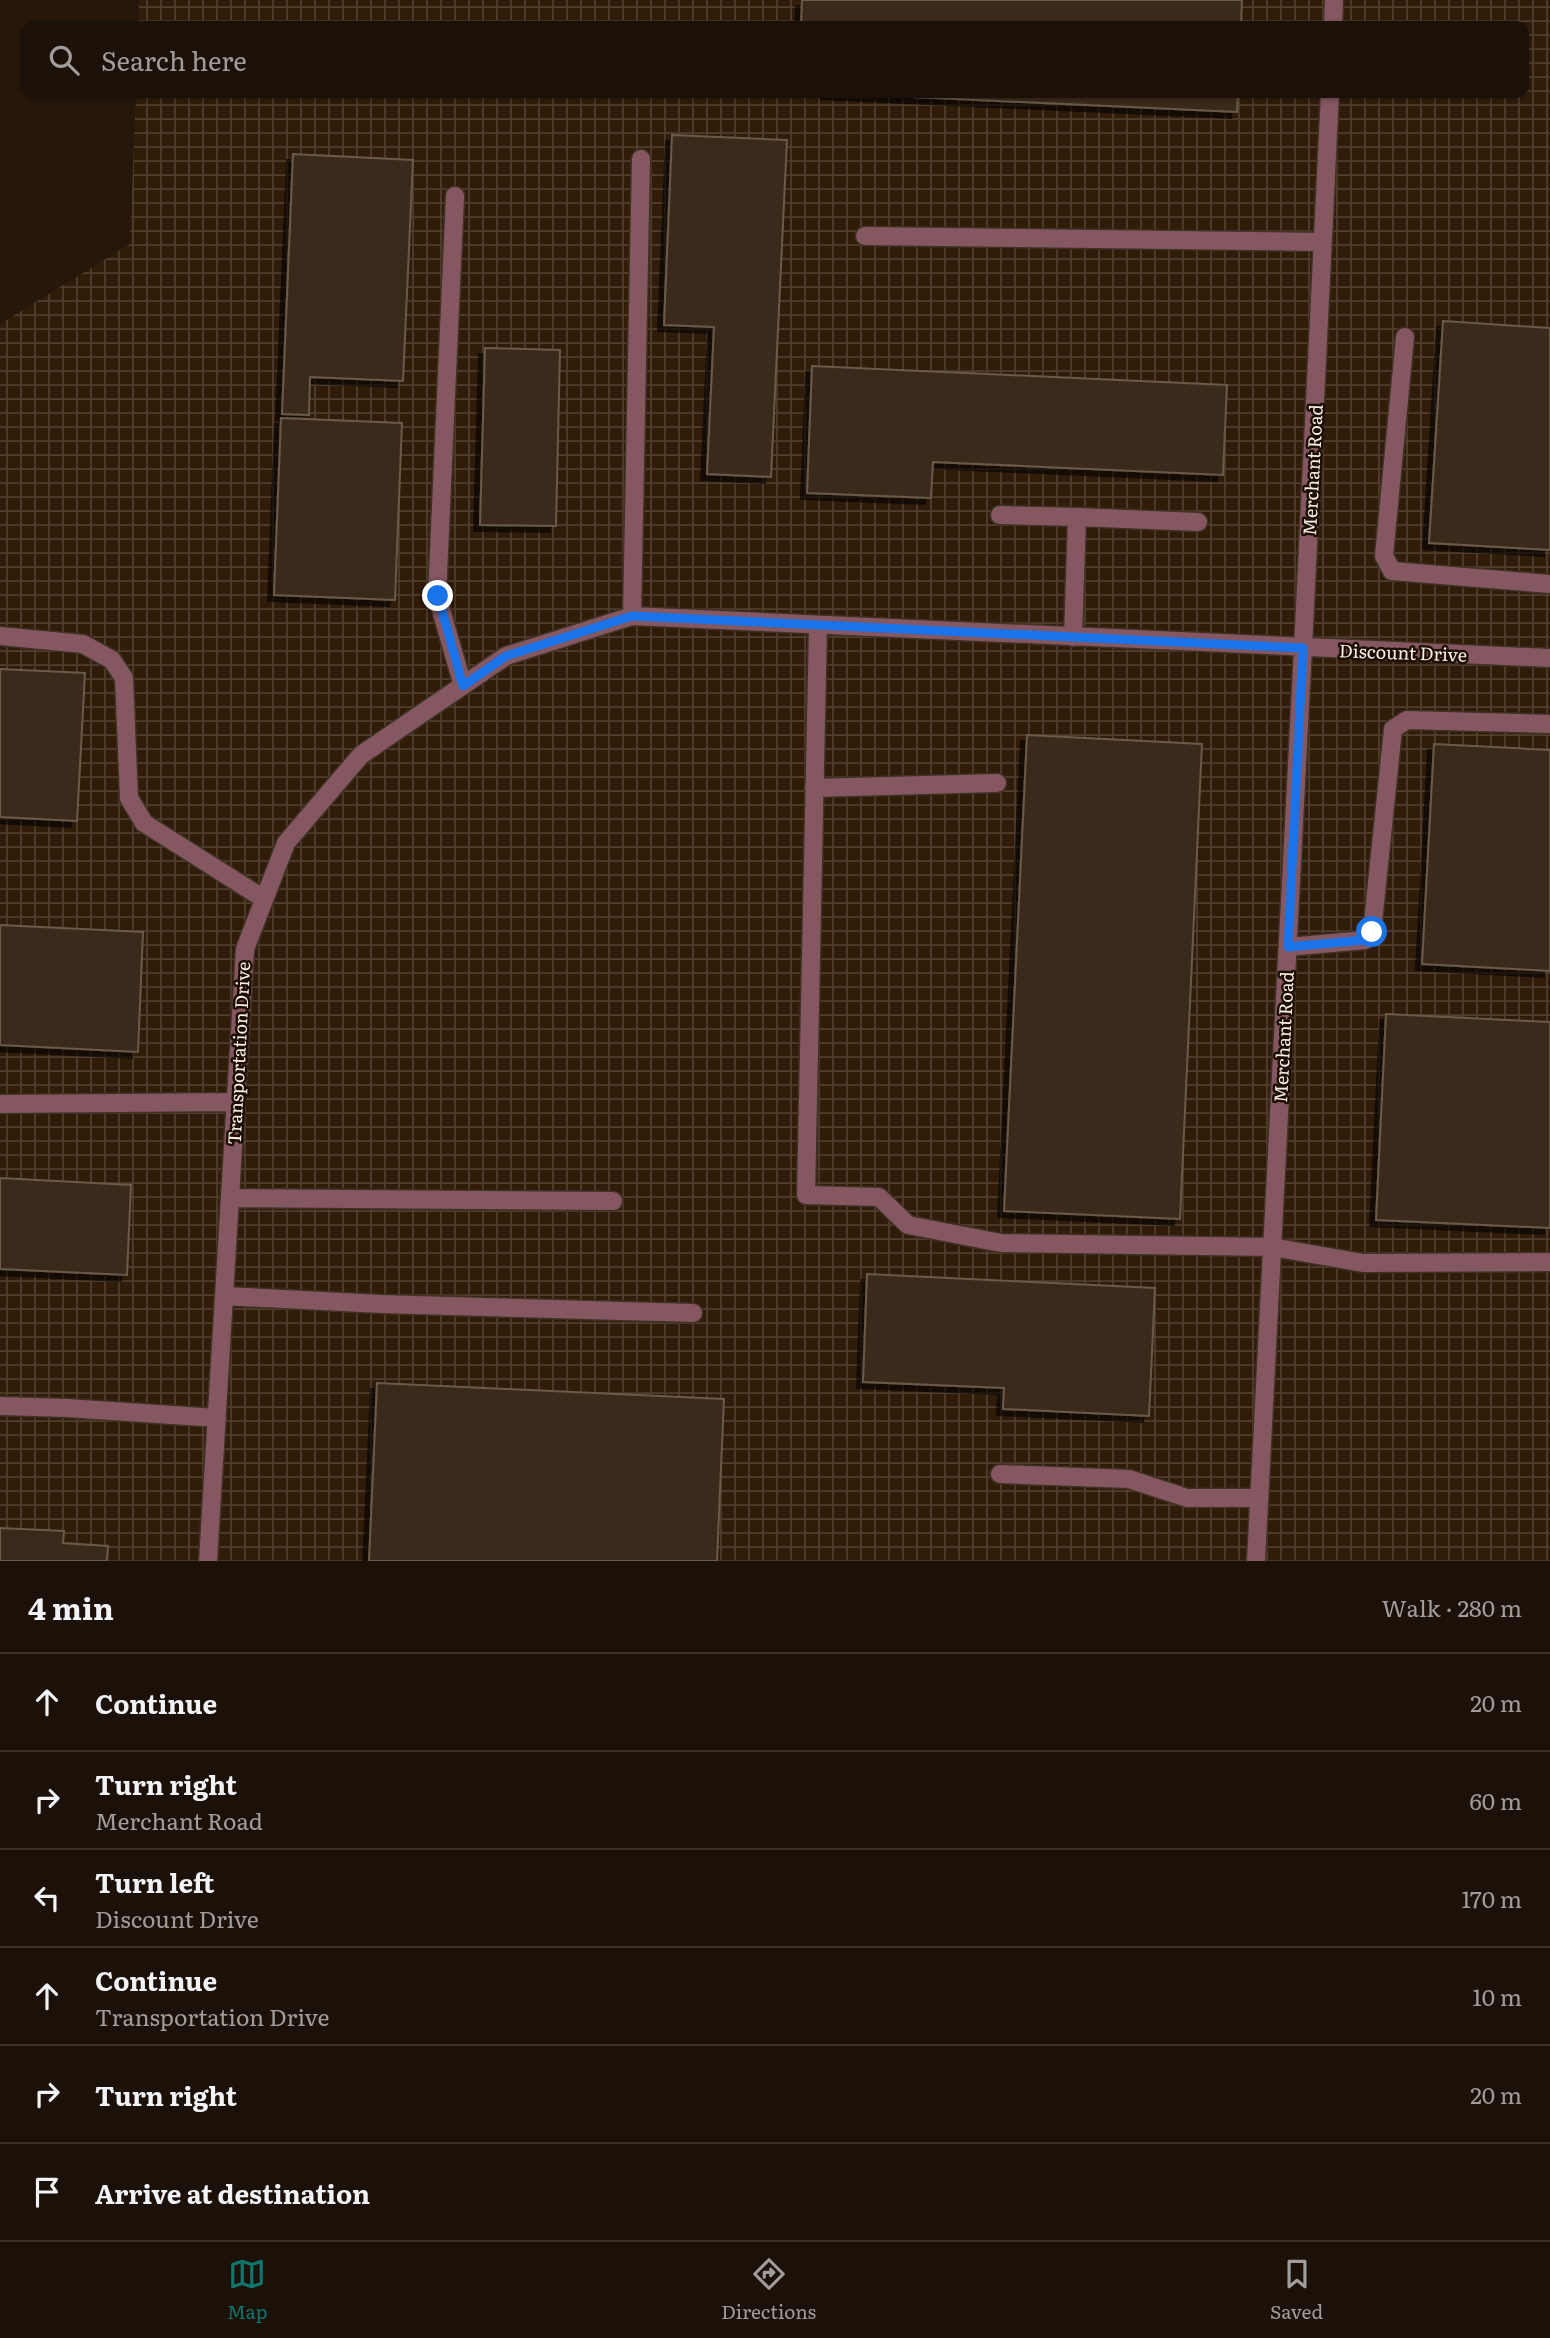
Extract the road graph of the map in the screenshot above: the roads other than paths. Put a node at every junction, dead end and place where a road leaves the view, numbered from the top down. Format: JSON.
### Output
{"nodes":[{"id":1,"x":1334,"y":0,"type":"edge"},
{"id":2,"x":1333,"y":21,"type":"edge"},
{"id":3,"x":1329,"y":98,"type":"edge"},
{"id":4,"x":641,"y":159,"type":"dead end"},
{"id":5,"x":455,"y":196,"type":"dead end"},
{"id":6,"x":865,"y":236,"type":"dead end"},
{"id":7,"x":1322,"y":242,"type":"junction"},
{"id":8,"x":1405,"y":337,"type":"dead end"},
{"id":9,"x":1000,"y":515,"type":"dead end"},
{"id":10,"x":1077,"y":517,"type":"junction"},
{"id":11,"x":1198,"y":522,"type":"dead end"},
{"id":12,"x":1550,"y":584,"type":"edge"},
{"id":13,"x":632,"y":616,"type":"junction"},
{"id":14,"x":818,"y":625,"type":"junction"},
{"id":15,"x":0,"y":636,"type":"edge"},
{"id":16,"x":1073,"y":637,"type":"junction"},
{"id":17,"x":1303,"y":648,"type":"junction"},
{"id":18,"x":506,"y":656,"type":"joint"},
{"id":19,"x":1550,"y":658,"type":"edge"},
{"id":20,"x":463,"y":686,"type":"junction"},
{"id":21,"x":1550,"y":724,"type":"edge"},
{"id":22,"x":997,"y":783,"type":"dead end"},
{"id":23,"x":814,"y":788,"type":"junction"},
{"id":24,"x":264,"y":899,"type":"junction"},
{"id":25,"x":1288,"y":947,"type":"junction"},
{"id":26,"x":236,"y":1102,"type":"junction"},
{"id":27,"x":0,"y":1104,"type":"edge"},
{"id":28,"x":230,"y":1198,"type":"junction"},
{"id":29,"x":613,"y":1201,"type":"dead end"},
{"id":30,"x":1272,"y":1247,"type":"junction"},
{"id":31,"x":1550,"y":1262,"type":"edge"},
{"id":32,"x":224,"y":1296,"type":"junction"},
{"id":33,"x":693,"y":1313,"type":"dead end"},
{"id":34,"x":0,"y":1406,"type":"edge"},
{"id":35,"x":217,"y":1419,"type":"junction"},
{"id":36,"x":1000,"y":1474,"type":"dead end"},
{"id":37,"x":1259,"y":1498,"type":"junction"},
{"id":38,"x":208,"y":1561,"type":"edge"},
{"id":39,"x":1255,"y":1561,"type":"edge"}],
"edges":[{"from":1,"to":2,"type":"street"},
{"from":3,"to":7,"type":"street","name":"Merchant Road"},
{"from":4,"to":13,"type":"street"},
{"from":5,"to":20,"type":"street"},
{"from":6,"to":7,"type":"street"},
{"from":7,"to":17,"type":"street","name":"Merchant Road"},
{"from":8,"to":12,"type":"street"},
{"from":9,"to":10,"type":"street"},
{"from":10,"to":11,"type":"street"},
{"from":10,"to":16,"type":"street"},
{"from":13,"to":14,"type":"street","name":"Discount Drive"},
{"from":13,"to":18,"type":"street","name":"Discount Drive"},
{"from":14,"to":16,"type":"street","name":"Discount Drive"},
{"from":14,"to":23,"type":"street"},
{"from":15,"to":24,"type":"street"},
{"from":16,"to":17,"type":"street","name":"Discount Drive"},
{"from":17,"to":19,"type":"street","name":"Discount Drive"},
{"from":17,"to":25,"type":"street","name":"Merchant Road"},
{"from":18,"to":20,"type":"street","name":"Transportation Drive"},
{"from":20,"to":24,"type":"street","name":"Transportation Drive"},
{"from":21,"to":25,"type":"street"},
{"from":22,"to":23,"type":"street"},
{"from":23,"to":30,"type":"street"},
{"from":24,"to":26,"type":"street","name":"Transportation Drive"},
{"from":25,"to":30,"type":"street","name":"Merchant Road"},
{"from":26,"to":27,"type":"street"},
{"from":26,"to":28,"type":"street","name":"Transportation Drive"},
{"from":28,"to":29,"type":"street"},
{"from":28,"to":32,"type":"street","name":"Transportation Drive"},
{"from":30,"to":31,"type":"street"},
{"from":30,"to":37,"type":"street","name":"Merchant Road"},
{"from":32,"to":33,"type":"street"},
{"from":32,"to":35,"type":"street","name":"Transportation Drive"},
{"from":34,"to":35,"type":"street"},
{"from":35,"to":38,"type":"street","name":"Transportation Drive"},
{"from":36,"to":37,"type":"street"},
{"from":37,"to":39,"type":"street","name":"Merchant Road"}]}
